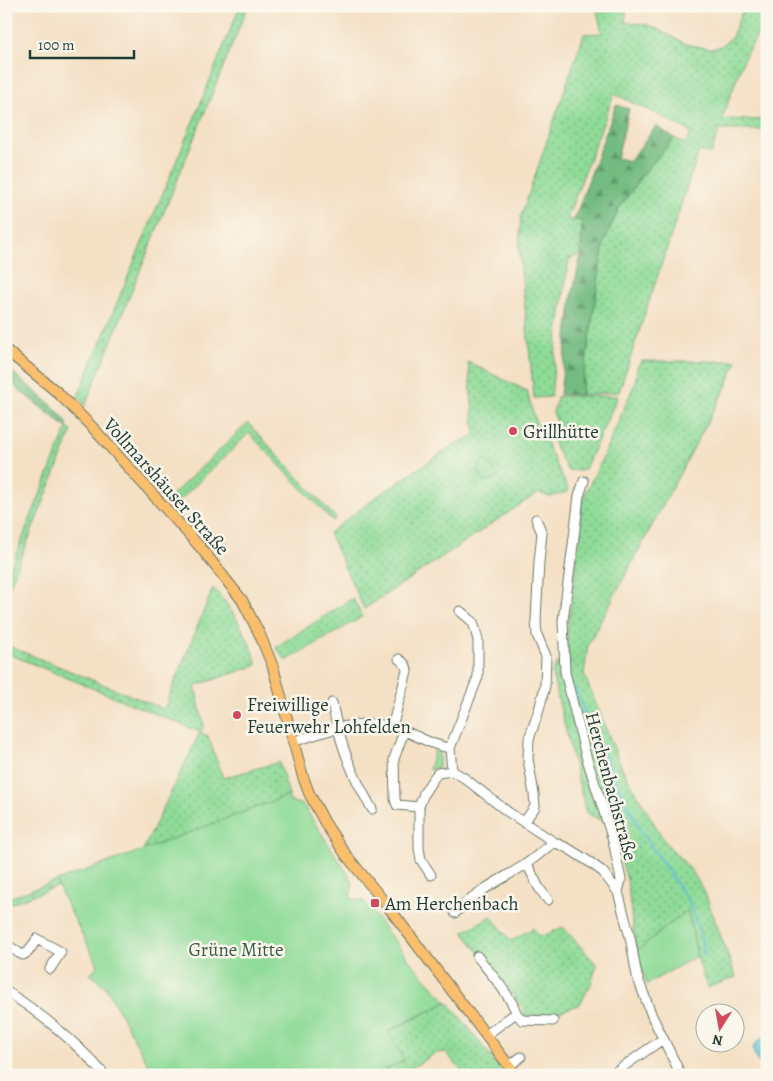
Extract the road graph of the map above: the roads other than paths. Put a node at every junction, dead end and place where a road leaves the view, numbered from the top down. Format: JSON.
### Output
{"nodes":[{"id":1,"x":6,"y":350,"type":"edge"},
{"id":2,"x":584,"y":481,"type":"dead end"},
{"id":3,"x":536,"y":519,"type":"dead end"},
{"id":4,"x":460,"y":611,"type":"dead end"},
{"id":5,"x":399,"y":659,"type":"dead end"},
{"id":6,"x":332,"y":702,"type":"dead end"},
{"id":7,"x":392,"y":727,"type":"junction"},
{"id":8,"x":337,"y":728,"type":"junction"},
{"id":9,"x":404,"y":731,"type":"junction"},
{"id":10,"x":293,"y":742,"type":"junction"},
{"id":11,"x":450,"y":748,"type":"junction"},
{"id":12,"x":452,"y":771,"type":"junction"},
{"id":13,"x":419,"y":807,"type":"junction"},
{"id":14,"x":372,"y":809,"type":"dead end"},
{"id":15,"x":524,"y":822,"type":"junction"},
{"id":16,"x":554,"y":842,"type":"junction"},
{"id":17,"x":527,"y":864,"type":"junction"},
{"id":18,"x":431,"y":875,"type":"dead end"},
{"id":19,"x":618,"y":892,"type":"junction"},
{"id":20,"x":548,"y":900,"type":"dead end"},
{"id":21,"x":455,"y":913,"type":"dead end"},
{"id":22,"x":6,"y":944,"type":"edge"},
{"id":23,"x":477,"y":956,"type":"dead end"},
{"id":24,"x":50,"y":968,"type":"dead end"},
{"id":25,"x":6,"y":991,"type":"edge"},
{"id":26,"x":516,"y":1012,"type":"junction"},
{"id":27,"x":553,"y":1021,"type":"dead end"},
{"id":28,"x":486,"y":1035,"type":"junction"},
{"id":29,"x":664,"y":1039,"type":"junction"},
{"id":30,"x":521,"y":1057,"type":"dead end"},
{"id":31,"x":512,"y":1071,"type":"edge"},
{"id":32,"x":105,"y":1075,"type":"edge"},
{"id":33,"x":611,"y":1075,"type":"edge"},
{"id":34,"x":681,"y":1075,"type":"edge"}],
"edges":[{"from":1,"to":10,"type":"main road","name":"Vollmarshäuser Straße"},
{"from":2,"to":19,"type":"street","name":"Herchenbachstraße"},
{"from":3,"to":15,"type":"street"},
{"from":4,"to":11,"type":"street"},
{"from":5,"to":7,"type":"street"},
{"from":6,"to":8,"type":"street"},
{"from":7,"to":8,"type":"street"},
{"from":7,"to":9,"type":"street"},
{"from":8,"to":10,"type":"street"},
{"from":8,"to":14,"type":"street"},
{"from":9,"to":11,"type":"street"},
{"from":9,"to":13,"type":"street"},
{"from":10,"to":28,"type":"main road","name":"Vollmarshäuser Straße"},
{"from":11,"to":12,"type":"street"},
{"from":12,"to":13,"type":"street"},
{"from":12,"to":15,"type":"street"},
{"from":13,"to":18,"type":"street"},
{"from":15,"to":16,"type":"street"},
{"from":16,"to":17,"type":"street"},
{"from":16,"to":19,"type":"street"},
{"from":17,"to":20,"type":"street"},
{"from":17,"to":21,"type":"street"},
{"from":19,"to":29,"type":"street","name":"Herchenbachstraße"},
{"from":22,"to":24,"type":"street"},
{"from":23,"to":26,"type":"street"},
{"from":25,"to":32,"type":"street"},
{"from":26,"to":27,"type":"street"},
{"from":26,"to":28,"type":"street"},
{"from":28,"to":31,"type":"main road","name":"Vollmarshäuser Straße"},
{"from":29,"to":33,"type":"street"},
{"from":29,"to":34,"type":"street","name":"Herchenbachstraße"},
{"from":30,"to":31,"type":"street"}]}
